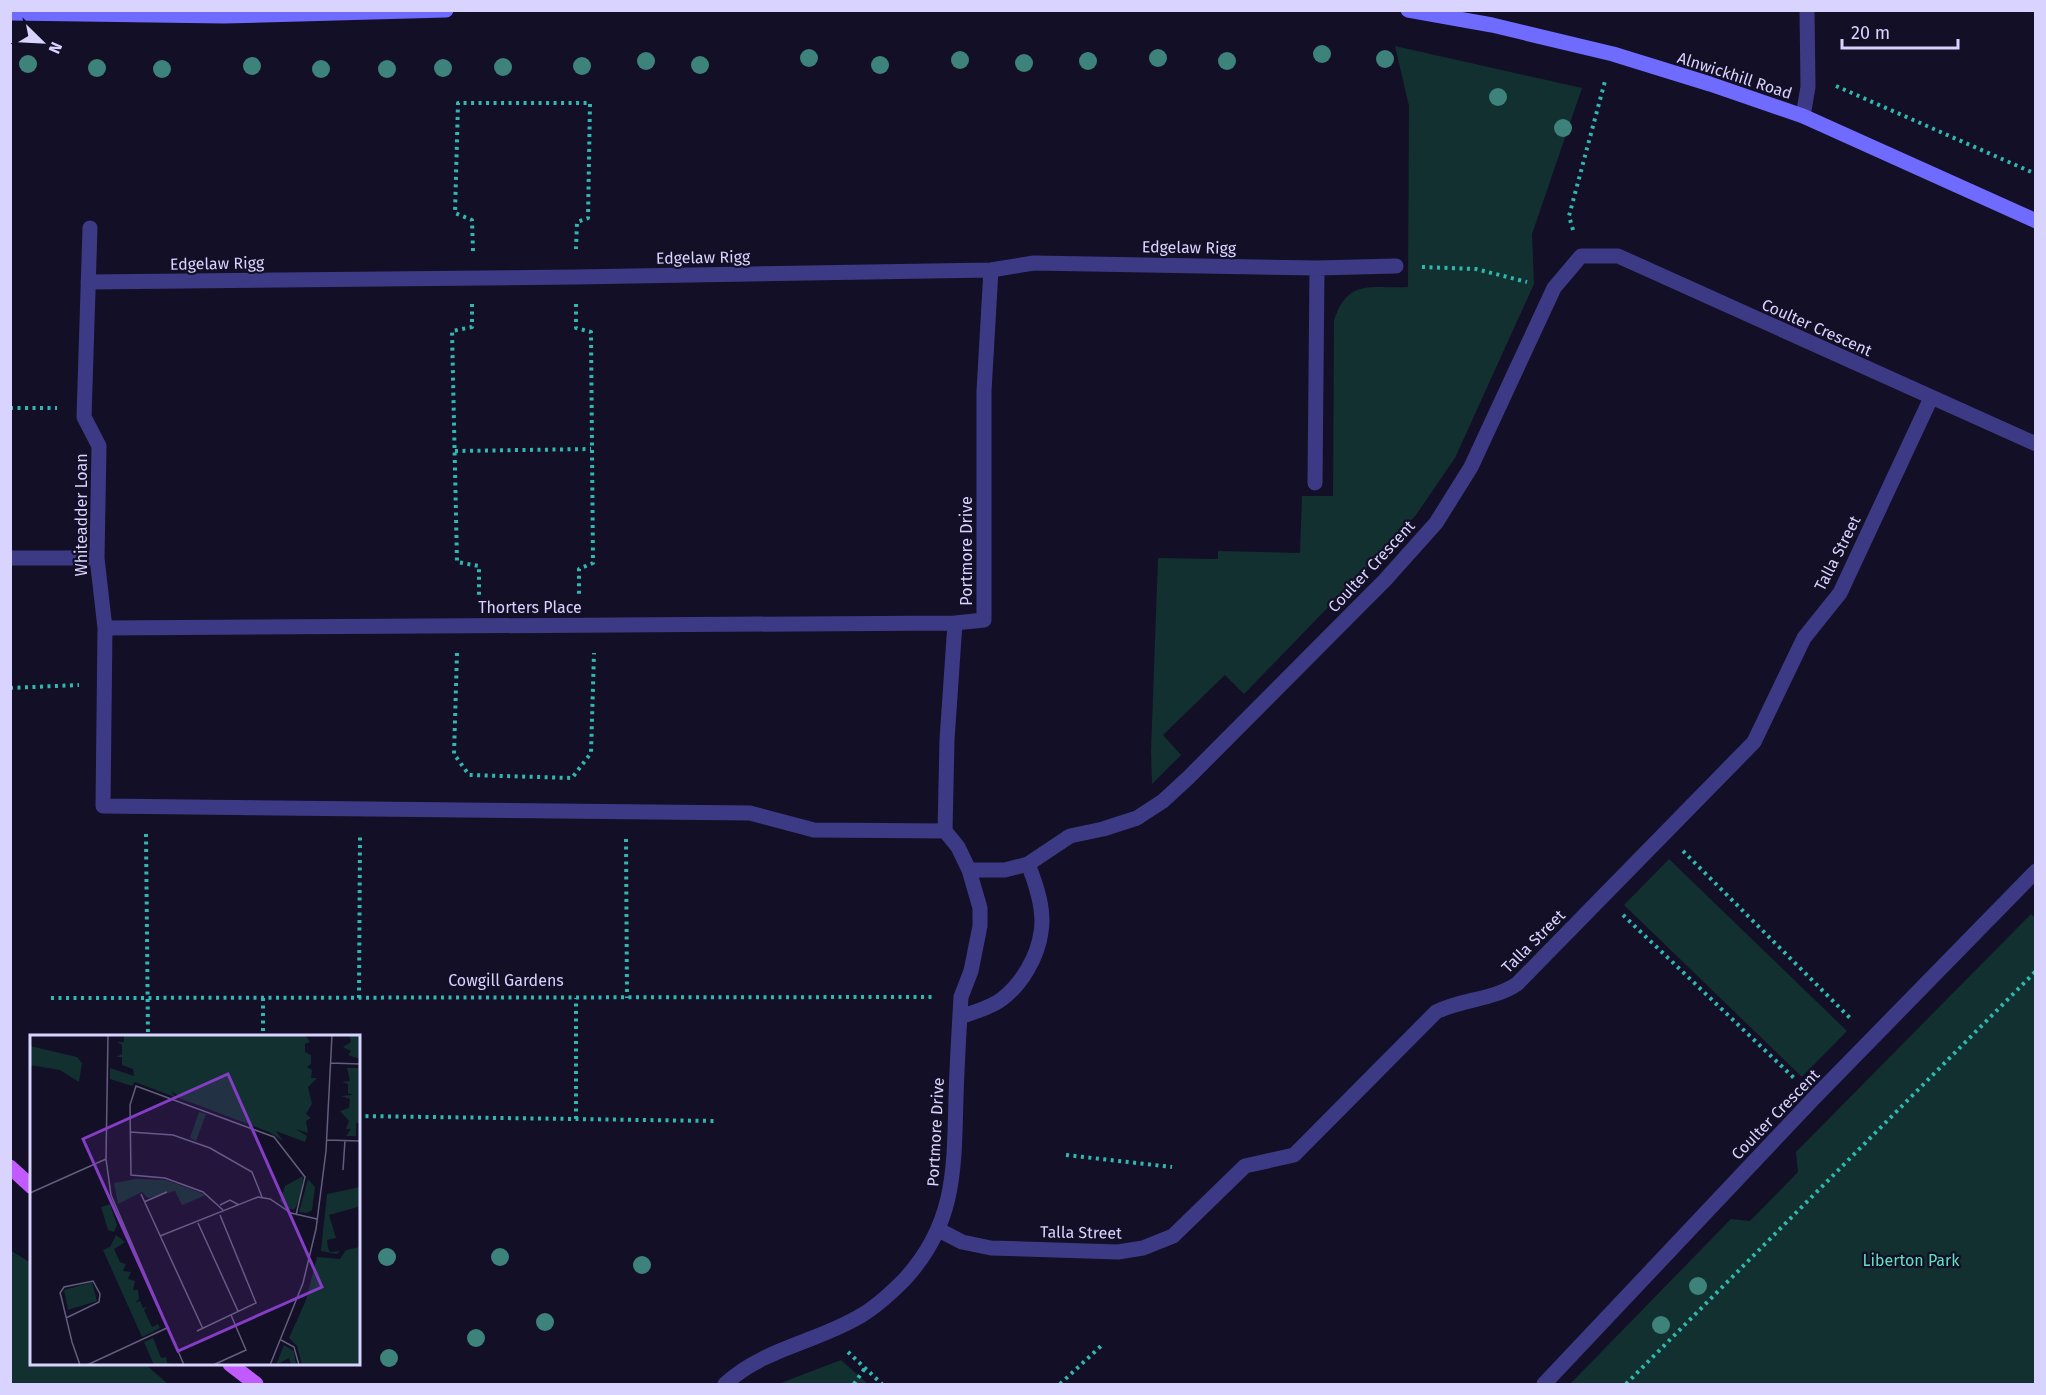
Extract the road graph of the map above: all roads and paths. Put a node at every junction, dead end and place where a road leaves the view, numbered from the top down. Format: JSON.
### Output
{"nodes":[{"id":1,"x":446,"y":10,"type":"edge"},
{"id":2,"x":1408,"y":10,"type":"edge"},
{"id":3,"x":1807,"y":10,"type":"edge"},
{"id":4,"x":10,"y":13,"type":"edge"},
{"id":5,"x":224,"y":13,"type":"edge"},
{"id":6,"x":1613,"y":54,"type":"junction"},
{"id":7,"x":1835,"y":85,"type":"dead end"},
{"id":8,"x":1803,"y":116,"type":"junction"},
{"id":9,"x":2036,"y":174,"type":"edge"},
{"id":10,"x":2036,"y":221,"type":"edge"},
{"id":11,"x":90,"y":228,"type":"dead end"},
{"id":12,"x":1581,"y":256,"type":"junction"},
{"id":13,"x":1396,"y":266,"type":"joint"},
{"id":14,"x":1317,"y":268,"type":"junction"},
{"id":15,"x":991,"y":270,"type":"junction"},
{"id":16,"x":473,"y":277,"type":"junction"},
{"id":17,"x":575,"y":277,"type":"junction"},
{"id":18,"x":88,"y":282,"type":"junction"},
{"id":19,"x":1554,"y":288,"type":"junction"},
{"id":20,"x":1930,"y":398,"type":"junction"},
{"id":21,"x":10,"y":408,"type":"edge"},
{"id":22,"x":84,"y":408,"type":"junction"},
{"id":23,"x":2036,"y":444,"type":"edge"},
{"id":24,"x":591,"y":449,"type":"junction"},
{"id":25,"x":455,"y":451,"type":"junction"},
{"id":26,"x":1315,"y":483,"type":"dead end"},
{"id":27,"x":10,"y":558,"type":"edge"},
{"id":28,"x":97,"y":558,"type":"junction"},
{"id":29,"x":954,"y":623,"type":"junction"},
{"id":30,"x":587,"y":625,"type":"junction"},
{"id":31,"x":457,"y":626,"type":"junction"},
{"id":32,"x":479,"y":626,"type":"junction"},
{"id":33,"x":105,"y":628,"type":"junction"},
{"id":34,"x":104,"y":684,"type":"junction"},
{"id":35,"x":10,"y":688,"type":"edge"},
{"id":36,"x":146,"y":806,"type":"junction"},
{"id":37,"x":360,"y":809,"type":"junction"},
{"id":38,"x":626,"y":812,"type":"junction"},
{"id":39,"x":945,"y":831,"type":"junction"},
{"id":40,"x":1666,"y":834,"type":"junction"},
{"id":41,"x":1028,"y":864,"type":"junction"},
{"id":42,"x":969,"y":870,"type":"junction"},
{"id":43,"x":2036,"y":871,"type":"edge"},
{"id":44,"x":1603,"y":896,"type":"junction"},
{"id":45,"x":2036,"y":971,"type":"edge"},
{"id":46,"x":961,"y":997,"type":"junction"},
{"id":47,"x":51,"y":998,"type":"dead end"},
{"id":48,"x":148,"y":998,"type":"junction"},
{"id":49,"x":263,"y":998,"type":"junction"},
{"id":50,"x":359,"y":998,"type":"junction"},
{"id":51,"x":576,"y":998,"type":"junction"},
{"id":52,"x":627,"y":998,"type":"junction"},
{"id":53,"x":960,"y":1017,"type":"junction"},
{"id":54,"x":148,"y":1035,"type":"edge"},
{"id":55,"x":263,"y":1035,"type":"edge"},
{"id":56,"x":1871,"y":1040,"type":"junction"},
{"id":57,"x":1814,"y":1098,"type":"junction"},
{"id":58,"x":360,"y":1116,"type":"edge"},
{"id":59,"x":576,"y":1119,"type":"junction"},
{"id":60,"x":716,"y":1121,"type":"dead end"},
{"id":61,"x":1066,"y":1155,"type":"dead end"},
{"id":62,"x":10,"y":1167,"type":"edge"},
{"id":63,"x":1172,"y":1167,"type":"dead end"},
{"id":64,"x":30,"y":1185,"type":"edge"},
{"id":65,"x":939,"y":1230,"type":"junction"},
{"id":66,"x":827,"y":1331,"type":"junction"},
{"id":67,"x":1101,"y":1346,"type":"dead end"},
{"id":68,"x":231,"y":1365,"type":"edge"},
{"id":69,"x":865,"y":1368,"type":"junction"},
{"id":70,"x":256,"y":1384,"type":"edge"},
{"id":71,"x":725,"y":1384,"type":"edge"},
{"id":72,"x":854,"y":1384,"type":"edge"},
{"id":73,"x":882,"y":1384,"type":"edge"},
{"id":74,"x":1060,"y":1384,"type":"edge"},
{"id":75,"x":1544,"y":1384,"type":"edge"},
{"id":76,"x":1626,"y":1384,"type":"edge"}],
"edges":[{"from":1,"to":5,"type":"street"},
{"from":2,"to":6,"type":"street","name":"Alnwickhill Road"},
{"from":3,"to":8,"type":"street"},
{"from":4,"to":5,"type":"street"},
{"from":6,"to":8,"type":"street","name":"Alnwickhill Road"},
{"from":6,"to":12,"type":"path"},
{"from":7,"to":9,"type":"path"},
{"from":8,"to":10,"type":"street","name":"Alnwickhill Road"},
{"from":11,"to":18,"type":"street","name":"Whiteadder Loan"},
{"from":12,"to":19,"type":"street","name":"Coulter Crescent"},
{"from":12,"to":20,"type":"street","name":"Coulter Crescent"},
{"from":13,"to":14,"type":"street","name":"Edgelaw Rigg"},
{"from":13,"to":19,"type":"path"},
{"from":14,"to":15,"type":"street","name":"Edgelaw Rigg"},
{"from":14,"to":26,"type":"street"},
{"from":15,"to":17,"type":"street","name":"Edgelaw Rigg"},
{"from":15,"to":29,"type":"street","name":"Portmore Drive"},
{"from":16,"to":17,"type":"street","name":"Edgelaw Rigg"},
{"from":16,"to":17,"type":"path"},
{"from":16,"to":18,"type":"street","name":"Edgelaw Rigg"},
{"from":16,"to":25,"type":"path"},
{"from":17,"to":24,"type":"path"},
{"from":18,"to":22,"type":"street","name":"Whiteadder Loan"},
{"from":19,"to":41,"type":"street","name":"Coulter Crescent"},
{"from":20,"to":23,"type":"street","name":"Coulter Crescent"},
{"from":20,"to":40,"type":"street","name":"Talla Street"},
{"from":21,"to":22,"type":"path"},
{"from":22,"to":28,"type":"street","name":"Whiteadder Loan"},
{"from":24,"to":25,"type":"path"},
{"from":24,"to":30,"type":"path"},
{"from":25,"to":32,"type":"path"},
{"from":27,"to":28,"type":"street"},
{"from":28,"to":33,"type":"street","name":"Whiteadder Loan"},
{"from":29,"to":30,"type":"street","name":"Thorters Place"},
{"from":29,"to":39,"type":"street","name":"Portmore Drive"},
{"from":30,"to":31,"type":"path"},
{"from":30,"to":32,"type":"street","name":"Thorters Place"},
{"from":31,"to":32,"type":"street","name":"Thorters Place"},
{"from":31,"to":33,"type":"street","name":"Thorters Place"},
{"from":33,"to":34,"type":"street","name":"Whiteadder Loan"},
{"from":34,"to":35,"type":"path"},
{"from":34,"to":36,"type":"street","name":"Whiteadder Loan"},
{"from":36,"to":37,"type":"street"},
{"from":36,"to":48,"type":"path"},
{"from":37,"to":38,"type":"street"},
{"from":37,"to":50,"type":"path"},
{"from":38,"to":39,"type":"street"},
{"from":38,"to":52,"type":"path"},
{"from":39,"to":42,"type":"street","name":"Portmore Drive"},
{"from":40,"to":44,"type":"street","name":"Talla Street"},
{"from":40,"to":56,"type":"path"},
{"from":41,"to":42,"type":"street"},
{"from":41,"to":53,"type":"street"},
{"from":42,"to":46,"type":"street","name":"Portmore Drive"},
{"from":43,"to":56,"type":"street","name":"Coulter Crescent"},
{"from":44,"to":57,"type":"path"},
{"from":44,"to":65,"type":"street","name":"Talla Street"},
{"from":45,"to":76,"type":"path"},
{"from":46,"to":52,"type":"path","name":"Cowgill Gardens"},
{"from":46,"to":53,"type":"street","name":"Portmore Drive"},
{"from":47,"to":48,"type":"path","name":"Cowgill Gardens"},
{"from":48,"to":49,"type":"path","name":"Cowgill Gardens"},
{"from":48,"to":54,"type":"path"},
{"from":49,"to":50,"type":"path","name":"Cowgill Gardens"},
{"from":49,"to":55,"type":"path"},
{"from":50,"to":51,"type":"path","name":"Cowgill Gardens"},
{"from":51,"to":52,"type":"path","name":"Cowgill Gardens"},
{"from":51,"to":59,"type":"path"},
{"from":53,"to":65,"type":"street","name":"Portmore Drive"},
{"from":56,"to":57,"type":"street","name":"Coulter Crescent"},
{"from":57,"to":75,"type":"street","name":"Coulter Crescent"},
{"from":58,"to":59,"type":"path"},
{"from":59,"to":60,"type":"path"},
{"from":61,"to":63,"type":"path"},
{"from":62,"to":64,"type":"main road"},
{"from":65,"to":66,"type":"street","name":"Portmore Drive"},
{"from":66,"to":69,"type":"path"},
{"from":66,"to":71,"type":"street","name":"Portmore Drive"},
{"from":67,"to":74,"type":"path"},
{"from":68,"to":70,"type":"main road"},
{"from":69,"to":72,"type":"path"},
{"from":69,"to":73,"type":"path"}]}
